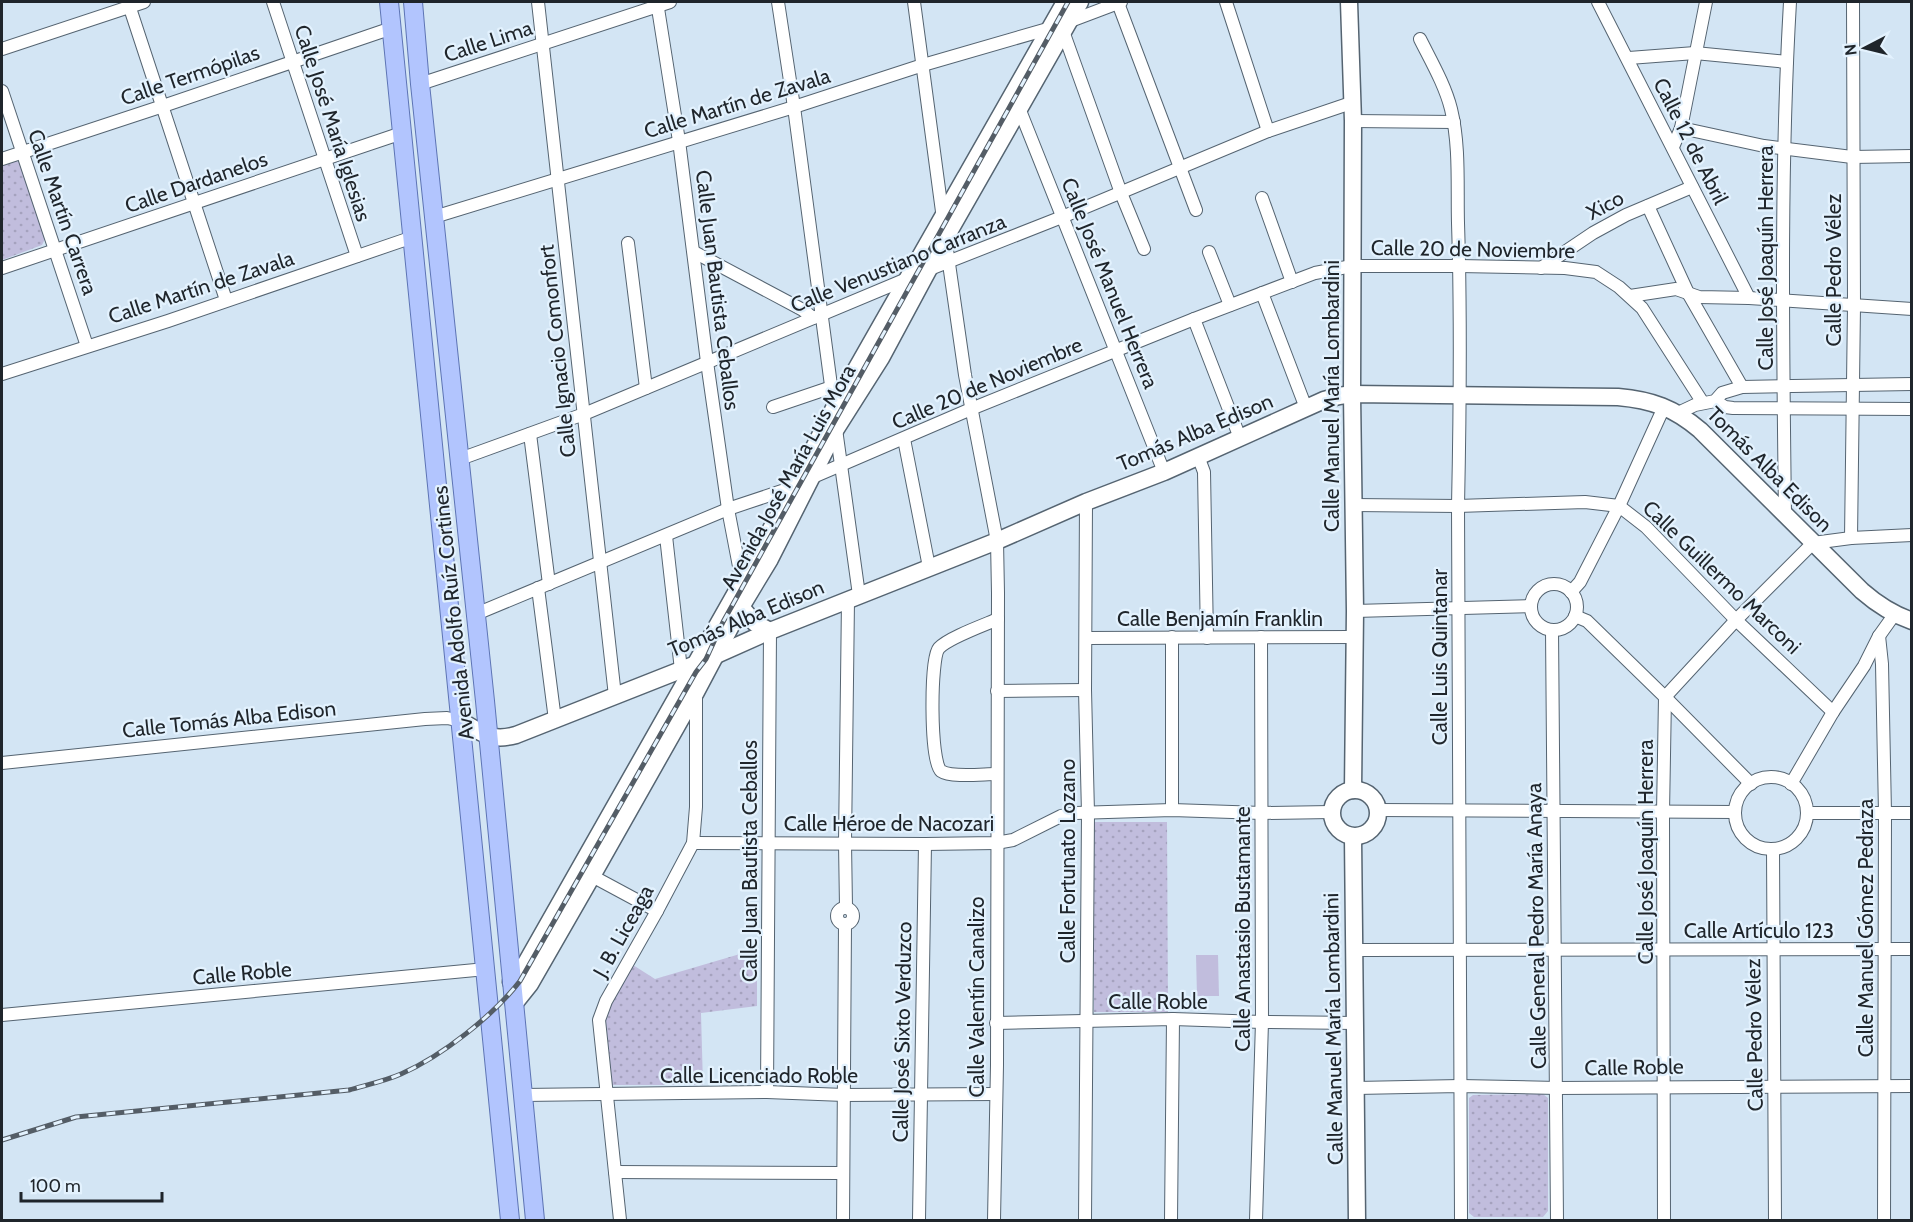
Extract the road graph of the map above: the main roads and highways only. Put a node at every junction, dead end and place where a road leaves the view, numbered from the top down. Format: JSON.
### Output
{"nodes":[{"id":1,"x":389,"y":2,"type":"edge"},
{"id":2,"x":413,"y":2,"type":"edge"},
{"id":3,"x":510,"y":1221,"type":"edge"},
{"id":4,"x":535,"y":1221,"type":"edge"}],
"edges":[{"from":1,"to":3,"type":"main road","name":"Avenida Adolfo Ruíz Cortines"},
{"from":2,"to":4,"type":"main road","name":"Avenida Adolfo Ruíz Cortines"}]}
